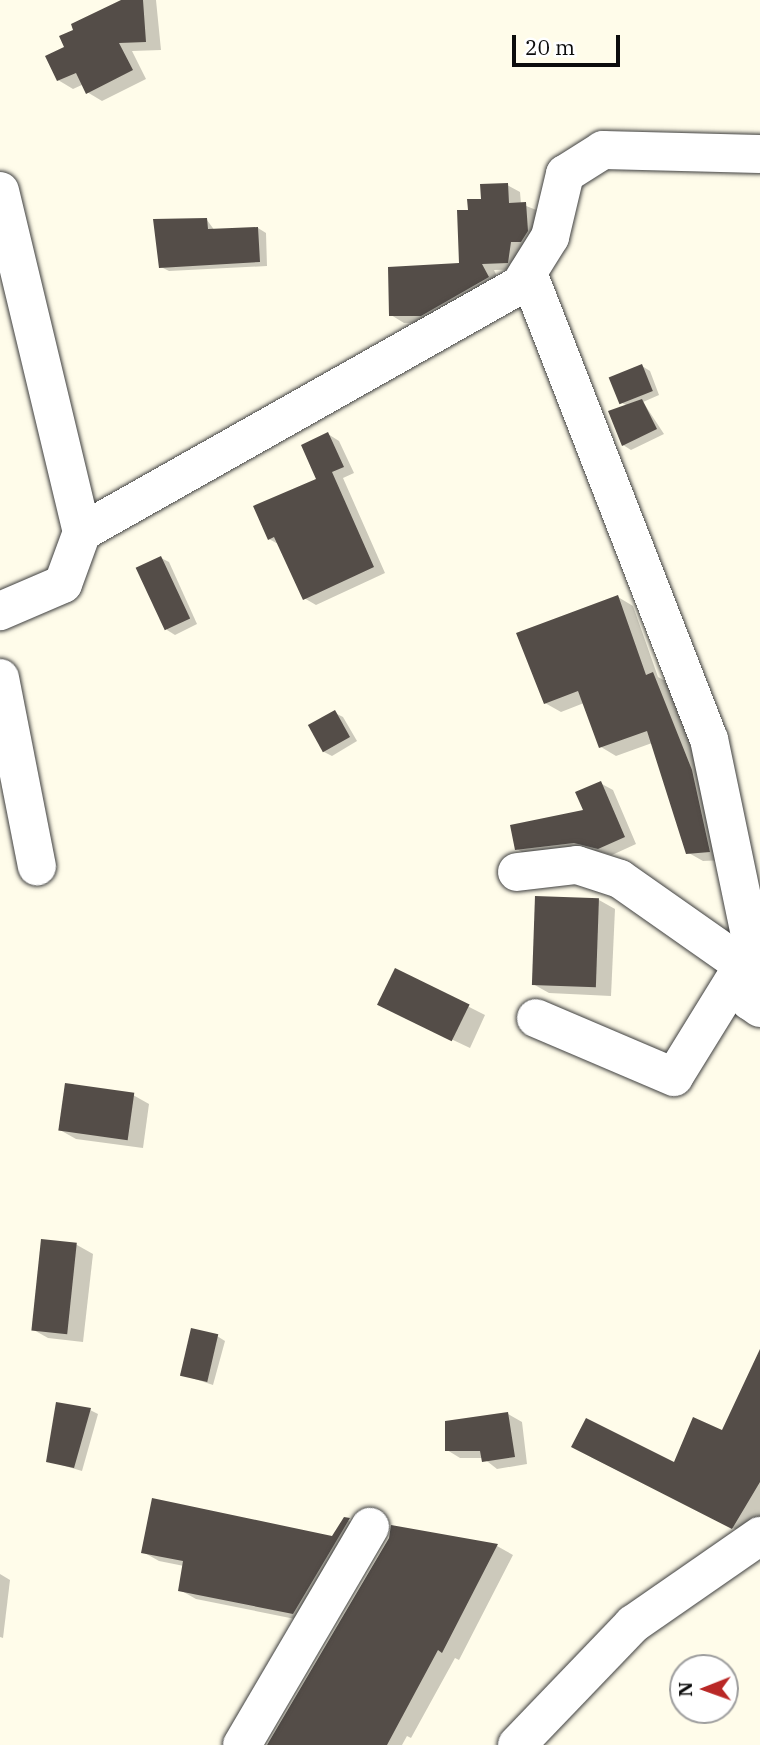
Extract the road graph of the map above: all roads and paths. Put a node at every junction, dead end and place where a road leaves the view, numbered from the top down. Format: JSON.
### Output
{"nodes":[{"id":1,"x":760,"y":154,"type":"edge"},
{"id":2,"x":0,"y":191,"type":"edge"},
{"id":3,"x":528,"y":273,"type":"junction"},
{"id":4,"x":82,"y":532,"type":"junction"},
{"id":5,"x":0,"y":611,"type":"edge"},
{"id":6,"x":0,"y":678,"type":"edge"},
{"id":7,"x":37,"y":866,"type":"dead end"},
{"id":8,"x":517,"y":872,"type":"dead end"},
{"id":9,"x":744,"y":966,"type":"junction"},
{"id":10,"x":760,"y":1008,"type":"edge"},
{"id":11,"x":536,"y":1018,"type":"dead end"},
{"id":12,"x":370,"y":1527,"type":"dead end"},
{"id":13,"x":760,"y":1535,"type":"edge"},
{"id":14,"x":242,"y":1745,"type":"edge"},
{"id":15,"x":517,"y":1745,"type":"edge"}],
"edges":[{"from":1,"to":3,"type":"street"},
{"from":2,"to":4,"type":"street"},
{"from":3,"to":4,"type":"street"},
{"from":3,"to":9,"type":"street"},
{"from":4,"to":5,"type":"street"},
{"from":6,"to":7,"type":"street"},
{"from":8,"to":9,"type":"street"},
{"from":9,"to":10,"type":"street"},
{"from":9,"to":11,"type":"street"},
{"from":12,"to":14,"type":"street"},
{"from":13,"to":15,"type":"street"}]}
